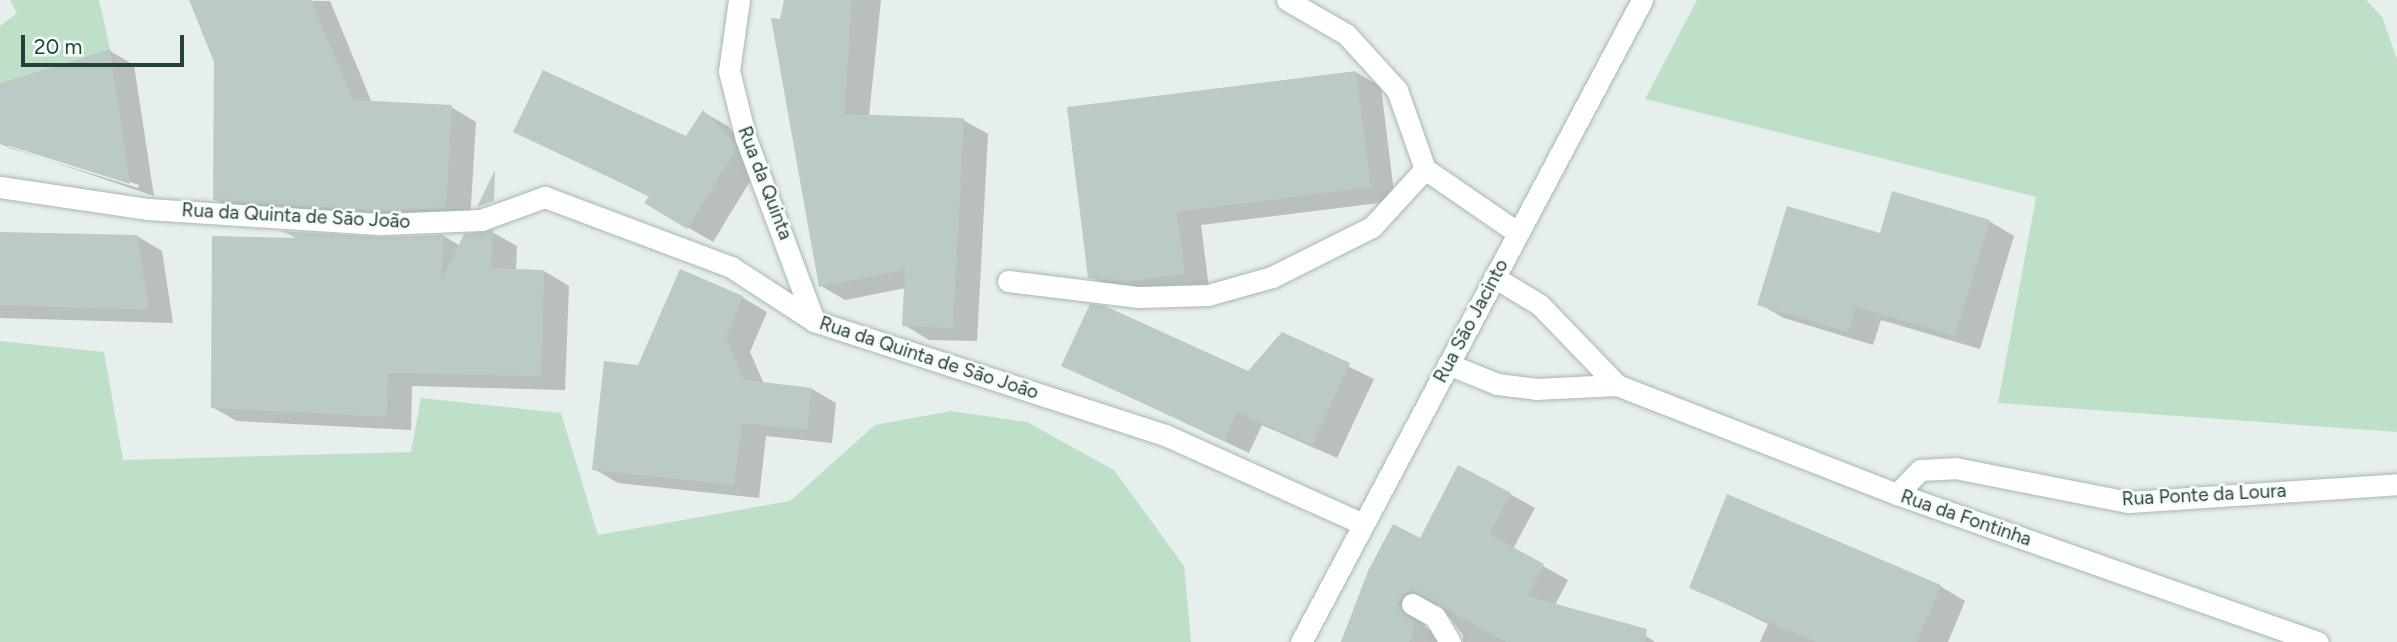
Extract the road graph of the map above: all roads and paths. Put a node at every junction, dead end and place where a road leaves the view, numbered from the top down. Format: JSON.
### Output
{"nodes":[{"id":1,"x":739,"y":0,"type":"edge"},
{"id":2,"x":1287,"y":0,"type":"edge"},
{"id":3,"x":1642,"y":0,"type":"edge"},
{"id":4,"x":1425,"y":169,"type":"junction"},
{"id":5,"x":0,"y":187,"type":"edge"},
{"id":6,"x":1518,"y":233,"type":"junction"},
{"id":7,"x":1494,"y":277,"type":"junction"},
{"id":8,"x":1008,"y":281,"type":"dead end"},
{"id":9,"x":814,"y":321,"type":"junction"},
{"id":10,"x":1448,"y":364,"type":"junction"},
{"id":11,"x":1617,"y":385,"type":"junction"},
{"id":12,"x":2397,"y":484,"type":"edge"},
{"id":13,"x":1897,"y":494,"type":"junction"},
{"id":14,"x":1363,"y":524,"type":"junction"},
{"id":15,"x":1412,"y":604,"type":"dead end"},
{"id":16,"x":1300,"y":642,"type":"edge"},
{"id":17,"x":1450,"y":642,"type":"edge"},
{"id":18,"x":2318,"y":642,"type":"edge"}],
"edges":[{"from":1,"to":9,"type":"street","name":"Rua da Quinta"},
{"from":2,"to":4,"type":"street"},
{"from":3,"to":6,"type":"street","name":"Rua São Jacinto"},
{"from":4,"to":6,"type":"street"},
{"from":4,"to":8,"type":"street"},
{"from":5,"to":9,"type":"street","name":"Rua da Quinta de São João"},
{"from":6,"to":7,"type":"street","name":"Rua São Jacinto"},
{"from":7,"to":10,"type":"street","name":"Rua São Jacinto"},
{"from":7,"to":11,"type":"street","name":"Rua da Fontinha"},
{"from":9,"to":14,"type":"street","name":"Rua da Quinta de São João"},
{"from":10,"to":11,"type":"street","name":"Rua da Fontinha"},
{"from":10,"to":14,"type":"street","name":"Rua São Jacinto"},
{"from":11,"to":13,"type":"street","name":"Rua da Fontinha"},
{"from":12,"to":13,"type":"street","name":"Rua Ponte da Loura"},
{"from":13,"to":18,"type":"street","name":"Rua da Fontinha"},
{"from":14,"to":16,"type":"street","name":"Rua São Jacinto"},
{"from":15,"to":17,"type":"street"}]}
